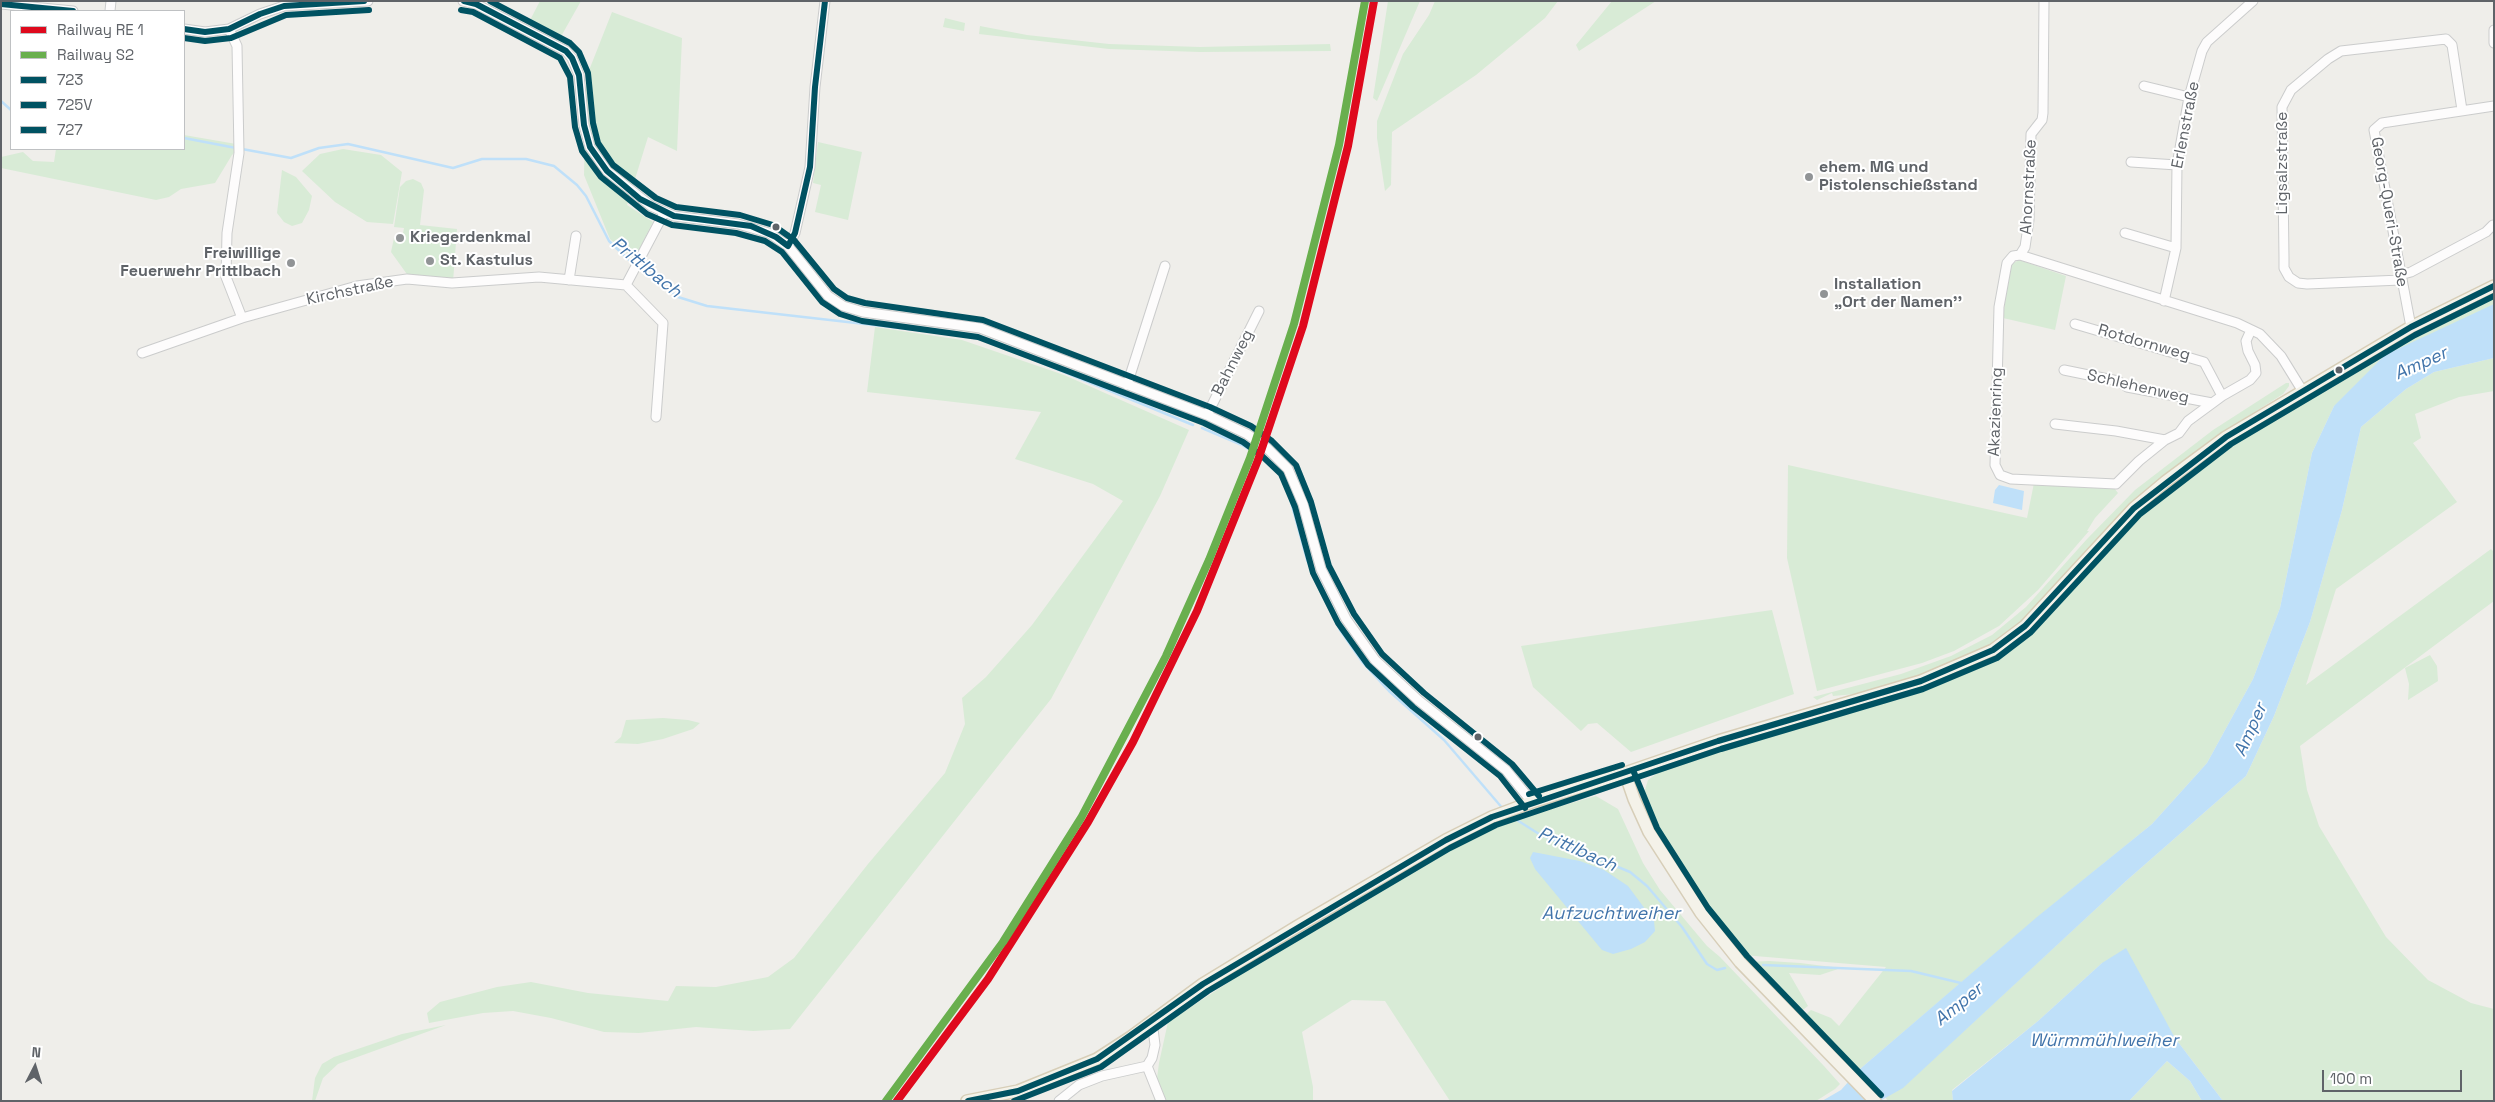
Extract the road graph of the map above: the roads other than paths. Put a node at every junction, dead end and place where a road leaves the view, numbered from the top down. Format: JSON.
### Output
{"nodes":[{"id":1,"x":368,"y":1,"type":"edge"},
{"id":2,"x":463,"y":1,"type":"edge"},
{"id":3,"x":825,"y":1,"type":"edge"},
{"id":4,"x":2044,"y":1,"type":"edge"},
{"id":5,"x":2253,"y":1,"type":"edge"},
{"id":6,"x":1,"y":4,"type":"edge"},
{"id":7,"x":63,"y":10,"type":"edge"},
{"id":8,"x":185,"y":29,"type":"edge"},
{"id":9,"x":229,"y":29,"type":"junction"},
{"id":10,"x":2494,"y":30,"type":"edge"},
{"id":11,"x":2494,"y":43,"type":"edge"},
{"id":12,"x":2144,"y":86,"type":"dead end"},
{"id":13,"x":2189,"y":97,"type":"junction"},
{"id":14,"x":2494,"y":106,"type":"edge"},
{"id":15,"x":2462,"y":110,"type":"junction"},
{"id":16,"x":2131,"y":162,"type":"dead end"},
{"id":17,"x":2176,"y":165,"type":"junction"},
{"id":18,"x":664,"y":213,"type":"junction"},
{"id":19,"x":2493,"y":225,"type":"edge"},
{"id":20,"x":2125,"y":233,"type":"dead end"},
{"id":21,"x":576,"y":236,"type":"dead end"},
{"id":22,"x":788,"y":246,"type":"junction"},
{"id":23,"x":2176,"y":248,"type":"junction"},
{"id":24,"x":2020,"y":255,"type":"junction"},
{"id":25,"x":1165,"y":266,"type":"dead end"},
{"id":26,"x":2401,"y":278,"type":"junction"},
{"id":27,"x":569,"y":280,"type":"junction"},
{"id":28,"x":626,"y":285,"type":"junction"},
{"id":29,"x":2494,"y":286,"type":"edge"},
{"id":30,"x":2164,"y":301,"type":"junction"},
{"id":31,"x":1259,"y":311,"type":"dead end"},
{"id":32,"x":242,"y":318,"type":"junction"},
{"id":33,"x":2075,"y":324,"type":"dead end"},
{"id":34,"x":2411,"y":327,"type":"junction"},
{"id":35,"x":2251,"y":330,"type":"junction"},
{"id":36,"x":142,"y":353,"type":"dead end"},
{"id":37,"x":2064,"y":370,"type":"dead end"},
{"id":38,"x":1127,"y":385,"type":"junction"},
{"id":39,"x":2302,"y":390,"type":"junction"},
{"id":40,"x":2222,"y":396,"type":"junction"},
{"id":41,"x":2212,"y":403,"type":"junction"},
{"id":42,"x":1207,"y":415,"type":"junction"},
{"id":43,"x":656,"y":417,"type":"dead end"},
{"id":44,"x":2056,"y":424,"type":"dead end"},
{"id":45,"x":2166,"y":440,"type":"junction"},
{"id":46,"x":1625,"y":774,"type":"junction"},
{"id":47,"x":1532,"y":802,"type":"junction"},
{"id":48,"x":1152,"y":1021,"type":"junction"},
{"id":49,"x":1147,"y":1066,"type":"junction"},
{"id":50,"x":967,"y":1101,"type":"edge"},
{"id":51,"x":1059,"y":1101,"type":"edge"},
{"id":52,"x":1161,"y":1101,"type":"edge"},
{"id":53,"x":1875,"y":1101,"type":"edge"}],
"edges":[{"from":1,"to":9,"type":"street"},
{"from":2,"to":18,"type":"street"},
{"from":3,"to":22,"type":"street"},
{"from":4,"to":24,"type":"street","name":"Ahornstraße"},
{"from":5,"to":13,"type":"street","name":"Erlenstraße"},
{"from":6,"to":7,"type":"street"},
{"from":8,"to":9,"type":"street"},
{"from":9,"to":32,"type":"street"},
{"from":10,"to":11,"type":"street"},
{"from":12,"to":13,"type":"street"},
{"from":13,"to":17,"type":"street","name":"Erlenstraße"},
{"from":14,"to":15,"type":"street","name":"Georg-Queri-Straße"},
{"from":15,"to":26,"type":"street","name":"Georg-Queri-Straße"},
{"from":15,"to":26,"type":"street","name":"Ligsalzstraße"},
{"from":16,"to":17,"type":"street"},
{"from":17,"to":23,"type":"street","name":"Erlenstraße"},
{"from":18,"to":22,"type":"street"},
{"from":18,"to":28,"type":"street"},
{"from":19,"to":26,"type":"street","name":"Ligsalzstraße"},
{"from":20,"to":23,"type":"street"},
{"from":21,"to":27,"type":"street"},
{"from":22,"to":38,"type":"street"},
{"from":23,"to":30,"type":"street","name":"Erlenstraße"},
{"from":24,"to":30,"type":"street"},
{"from":24,"to":45,"type":"street","name":"Akazienring"},
{"from":25,"to":38,"type":"street"},
{"from":26,"to":34,"type":"street","name":"Georg-Queri-Straße"},
{"from":27,"to":28,"type":"street","name":"Kirchstraße"},
{"from":27,"to":32,"type":"street","name":"Kirchstraße"},
{"from":28,"to":43,"type":"street"},
{"from":29,"to":34,"type":"main road"},
{"from":30,"to":35,"type":"street"},
{"from":31,"to":42,"type":"street","name":"Bahnweg"},
{"from":32,"to":36,"type":"street","name":"Kirchstraße"},
{"from":33,"to":40,"type":"street","name":"Rotdornweg"},
{"from":34,"to":39,"type":"main road"},
{"from":35,"to":39,"type":"street"},
{"from":35,"to":40,"type":"street","name":"Akazienring"},
{"from":37,"to":41,"type":"street","name":"Schlehenweg"},
{"from":38,"to":42,"type":"street"},
{"from":39,"to":46,"type":"main road"},
{"from":40,"to":41,"type":"street","name":"Akazienring"},
{"from":41,"to":45,"type":"street","name":"Akazienring"},
{"from":42,"to":47,"type":"street"},
{"from":44,"to":45,"type":"street"},
{"from":46,"to":47,"type":"main road"},
{"from":46,"to":53,"type":"main road"},
{"from":47,"to":48,"type":"main road"},
{"from":48,"to":49,"type":"street"},
{"from":48,"to":50,"type":"main road"},
{"from":49,"to":51,"type":"street"},
{"from":49,"to":52,"type":"street"}]}
